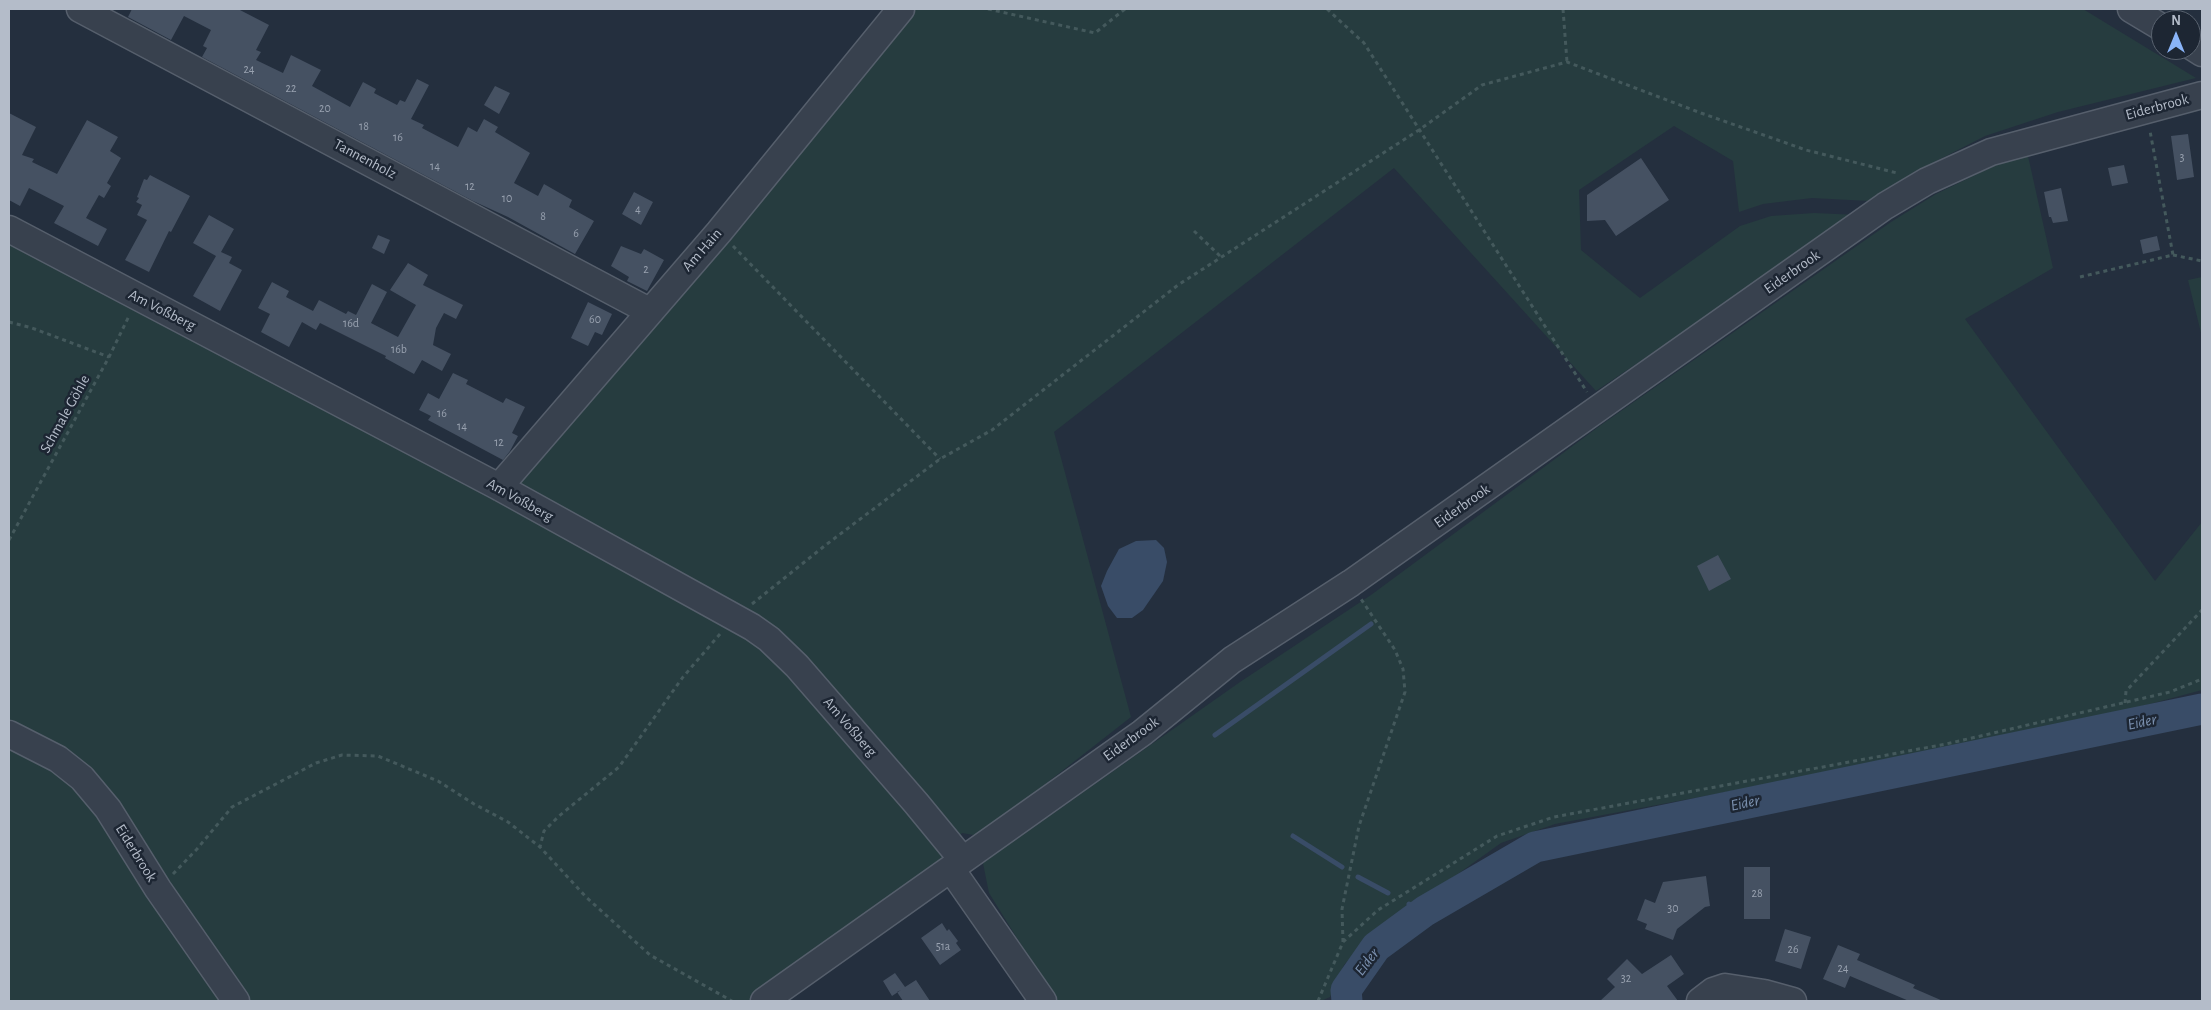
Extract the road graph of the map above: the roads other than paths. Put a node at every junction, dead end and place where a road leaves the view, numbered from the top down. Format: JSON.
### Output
{"nodes":[{"id":1,"x":80,"y":9,"type":"edge"},
{"id":2,"x":901,"y":9,"type":"edge"},
{"id":3,"x":2131,"y":9,"type":"edge"},
{"id":4,"x":2151,"y":21,"type":"edge"},
{"id":5,"x":2202,"y":95,"type":"edge"},
{"id":6,"x":9,"y":229,"type":"edge"},
{"id":7,"x":649,"y":311,"type":"junction"},
{"id":8,"x":499,"y":487,"type":"junction"},
{"id":9,"x":9,"y":734,"type":"edge"},
{"id":10,"x":956,"y":864,"type":"junction"},
{"id":11,"x":236,"y":1001,"type":"edge"},
{"id":12,"x":764,"y":1001,"type":"edge"},
{"id":13,"x":1043,"y":1001,"type":"edge"},
{"id":14,"x":1700,"y":1001,"type":"edge"},
{"id":15,"x":1793,"y":1001,"type":"edge"}],
"edges":[{"from":1,"to":7,"type":"street","name":"Tannenholz"},
{"from":2,"to":7,"type":"street","name":"Am Hain"},
{"from":3,"to":4,"type":"street"},
{"from":5,"to":10,"type":"street","name":"Eiderbrook"},
{"from":6,"to":8,"type":"street","name":"Am Voßberg"},
{"from":7,"to":8,"type":"street","name":"Am Hain"},
{"from":8,"to":10,"type":"street","name":"Am Voßberg"},
{"from":9,"to":11,"type":"street","name":"Eiderbrook"},
{"from":10,"to":12,"type":"street","name":"Eiderbrook"},
{"from":10,"to":13,"type":"street","name":"Am Voßberg"},
{"from":14,"to":15,"type":"street"}]}
